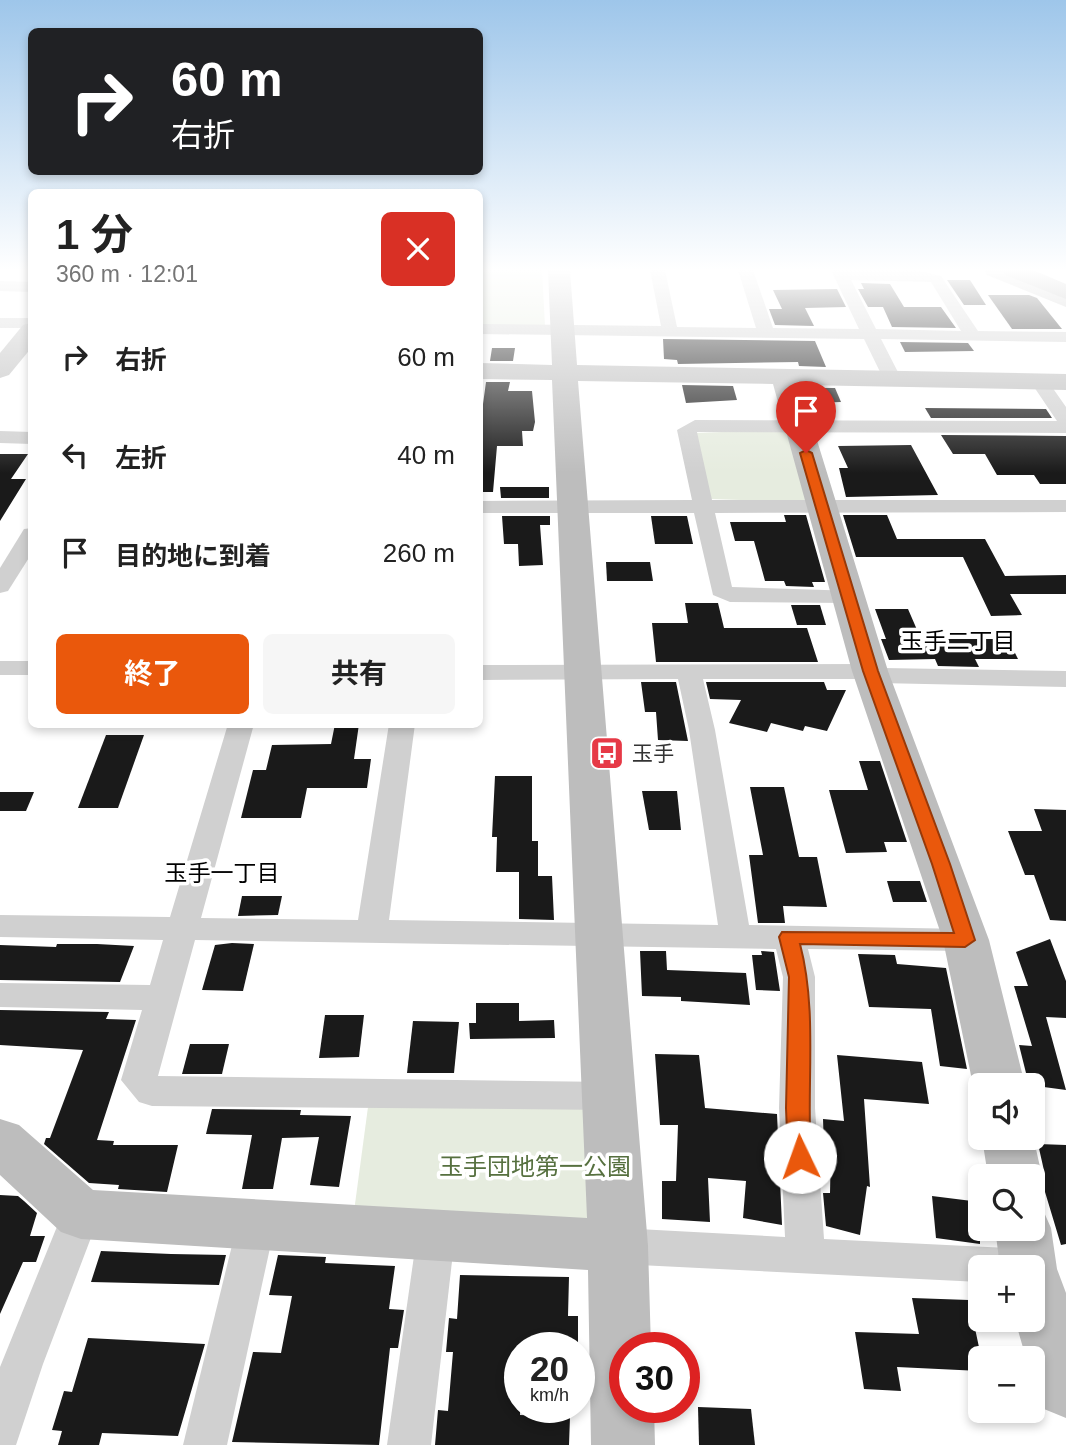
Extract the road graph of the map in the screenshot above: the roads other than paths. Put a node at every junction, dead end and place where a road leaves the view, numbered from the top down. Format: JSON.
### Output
{"nodes":[{"id":1,"x":26,"y":337,"type":"edge"},
{"id":2,"x":512,"y":337,"type":"edge"},
{"id":3,"x":562,"y":337,"type":"edge"},
{"id":4,"x":639,"y":337,"type":"edge"},
{"id":5,"x":873,"y":337,"type":"edge"},
{"id":6,"x":563,"y":351,"type":"junction"},
{"id":7,"x":28,"y":367,"type":"edge"},
{"id":8,"x":1,"y":368,"type":"edge"},
{"id":9,"x":483,"y":370,"type":"edge"},
{"id":10,"x":784,"y":376,"type":"junction"},
{"id":11,"x":892,"y":378,"type":"junction"},
{"id":12,"x":1039,"y":382,"type":"junction"},
{"id":13,"x":1066,"y":382,"type":"edge"},
{"id":14,"x":1066,"y":421,"type":"edge"},
{"id":15,"x":798,"y":426,"type":"junction"},
{"id":16,"x":1066,"y":427,"type":"edge"},
{"id":17,"x":0,"y":437,"type":"edge"},
{"id":18,"x":28,"y":438,"type":"edge"},
{"id":19,"x":822,"y":506,"type":"junction"},
{"id":20,"x":1066,"y":506,"type":"edge"},
{"id":21,"x":483,"y":507,"type":"edge"},
{"id":22,"x":573,"y":507,"type":"junction"},
{"id":23,"x":704,"y":507,"type":"junction"},
{"id":24,"x":28,"y":540,"type":"edge"},
{"id":25,"x":0,"y":586,"type":"edge"},
{"id":26,"x":848,"y":596,"type":"junction"},
{"id":27,"x":0,"y":668,"type":"edge"},
{"id":28,"x":28,"y":668,"type":"edge"},
{"id":29,"x":870,"y":671,"type":"junction"},
{"id":30,"x":483,"y":672,"type":"edge"},
{"id":31,"x":689,"y":672,"type":"junction"},
{"id":32,"x":585,"y":673,"type":"junction"},
{"id":33,"x":1066,"y":678,"type":"edge"},
{"id":34,"x":240,"y":728,"type":"edge"},
{"id":35,"x":401,"y":728,"type":"edge"},
{"id":36,"x":0,"y":926,"type":"edge"},
{"id":37,"x":182,"y":928,"type":"junction"},
{"id":38,"x":372,"y":932,"type":"junction"},
{"id":39,"x":603,"y":934,"type":"junction"},
{"id":40,"x":735,"y":936,"type":"junction"},
{"id":41,"x":789,"y":937,"type":"junction"},
{"id":42,"x":965,"y":940,"type":"junction"},
{"id":43,"x":0,"y":995,"type":"edge"},
{"id":44,"x":161,"y":999,"type":"junction"},
{"id":45,"x":996,"y":1073,"type":"edge"},
{"id":46,"x":611,"y":1096,"type":"junction"},
{"id":47,"x":0,"y":1141,"type":"edge"},
{"id":48,"x":81,"y":1214,"type":"junction"},
{"id":49,"x":256,"y":1226,"type":"junction"},
{"id":50,"x":436,"y":1235,"type":"junction"},
{"id":51,"x":619,"y":1246,"type":"junction"},
{"id":52,"x":805,"y":1255,"type":"junction"},
{"id":53,"x":968,"y":1264,"type":"edge"},
{"id":54,"x":1045,"y":1320,"type":"edge"},
{"id":55,"x":11,"y":1364,"type":"edge"},
{"id":56,"x":1066,"y":1387,"type":"edge"},
{"id":57,"x":0,"y":1432,"type":"edge"},
{"id":58,"x":205,"y":1445,"type":"edge"},
{"id":59,"x":409,"y":1445,"type":"edge"},
{"id":60,"x":623,"y":1445,"type":"edge"}],
"edges":[{"from":1,"to":8,"type":"street"},
{"from":2,"to":6,"type":"street"},
{"from":3,"to":6,"type":"street"},
{"from":4,"to":6,"type":"street"},
{"from":5,"to":11,"type":"street"},
{"from":6,"to":9,"type":"street"},
{"from":6,"to":10,"type":"street"},
{"from":6,"to":22,"type":"street"},
{"from":7,"to":8,"type":"street"},
{"from":10,"to":11,"type":"street"},
{"from":10,"to":15,"type":"street"},
{"from":11,"to":12,"type":"street"},
{"from":12,"to":13,"type":"street"},
{"from":12,"to":14,"type":"street"},
{"from":15,"to":16,"type":"street"},
{"from":15,"to":19,"type":"street"},
{"from":15,"to":23,"type":"street"},
{"from":17,"to":18,"type":"street"},
{"from":19,"to":20,"type":"street"},
{"from":19,"to":23,"type":"street"},
{"from":19,"to":26,"type":"street"},
{"from":21,"to":22,"type":"street"},
{"from":22,"to":23,"type":"street"},
{"from":22,"to":32,"type":"street"},
{"from":23,"to":26,"type":"street"},
{"from":24,"to":25,"type":"street"},
{"from":26,"to":29,"type":"street"},
{"from":27,"to":28,"type":"street"},
{"from":29,"to":31,"type":"street"},
{"from":29,"to":33,"type":"street"},
{"from":29,"to":42,"type":"street"},
{"from":30,"to":32,"type":"street"},
{"from":31,"to":32,"type":"street"},
{"from":31,"to":40,"type":"street"},
{"from":32,"to":39,"type":"street"},
{"from":34,"to":37,"type":"street"},
{"from":35,"to":38,"type":"street"},
{"from":36,"to":37,"type":"street"},
{"from":37,"to":38,"type":"street"},
{"from":37,"to":44,"type":"street"},
{"from":38,"to":39,"type":"street"},
{"from":39,"to":40,"type":"street"},
{"from":39,"to":46,"type":"street"},
{"from":40,"to":41,"type":"street"},
{"from":41,"to":42,"type":"street"},
{"from":41,"to":52,"type":"street"},
{"from":42,"to":45,"type":"street"},
{"from":43,"to":44,"type":"street"},
{"from":44,"to":46,"type":"street"},
{"from":46,"to":51,"type":"street"},
{"from":47,"to":48,"type":"street"},
{"from":48,"to":49,"type":"street"},
{"from":48,"to":55,"type":"street"},
{"from":49,"to":50,"type":"street"},
{"from":49,"to":58,"type":"street"},
{"from":50,"to":51,"type":"street"},
{"from":50,"to":59,"type":"street"},
{"from":51,"to":52,"type":"street"},
{"from":51,"to":60,"type":"street"},
{"from":52,"to":53,"type":"street"},
{"from":54,"to":56,"type":"street"},
{"from":55,"to":57,"type":"street"}]}
